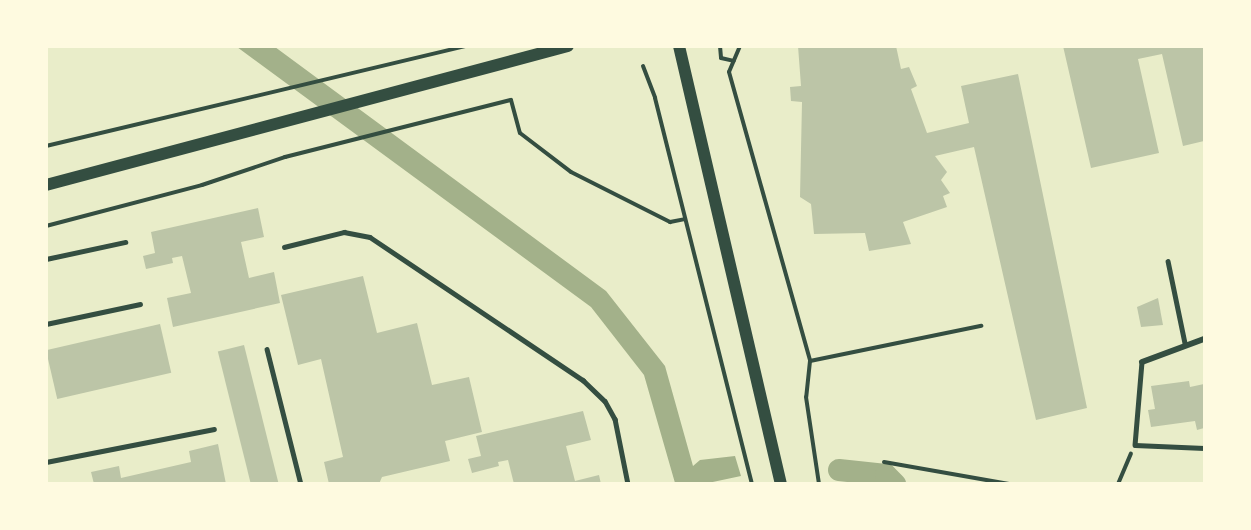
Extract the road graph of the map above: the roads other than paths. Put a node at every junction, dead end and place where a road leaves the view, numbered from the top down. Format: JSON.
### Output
{"nodes":[{"id":1,"x":568,"y":46,"type":"edge"},
{"id":2,"x":679,"y":46,"type":"edge"},
{"id":3,"x":46,"y":185,"type":"edge"},
{"id":4,"x":126,"y":242,"type":"dead end"},
{"id":5,"x":284,"y":247,"type":"dead end"},
{"id":6,"x":46,"y":259,"type":"edge"},
{"id":7,"x":1168,"y":261,"type":"dead end"},
{"id":8,"x":140,"y":304,"type":"dead end"},
{"id":9,"x":46,"y":324,"type":"edge"},
{"id":10,"x":1204,"y":339,"type":"edge"},
{"id":11,"x":1185,"y":343,"type":"junction"},
{"id":12,"x":267,"y":349,"type":"dead end"},
{"id":13,"x":1142,"y":362,"type":"joint"},
{"id":14,"x":214,"y":429,"type":"dead end"},
{"id":15,"x":1204,"y":448,"type":"edge"},
{"id":16,"x":46,"y":462,"type":"edge"},
{"id":17,"x":301,"y":483,"type":"edge"},
{"id":18,"x":628,"y":483,"type":"edge"},
{"id":19,"x":781,"y":483,"type":"edge"}],
"edges":[{"from":1,"to":3,"type":"main road"},
{"from":2,"to":19,"type":"main road"},
{"from":4,"to":6,"type":"lane"},
{"from":5,"to":18,"type":"lane"},
{"from":7,"to":11,"type":"lane"},
{"from":8,"to":9,"type":"lane"},
{"from":10,"to":11,"type":"street"},
{"from":11,"to":13,"type":"street"},
{"from":12,"to":17,"type":"lane"},
{"from":13,"to":15,"type":"lane"},
{"from":14,"to":16,"type":"lane"}]}
